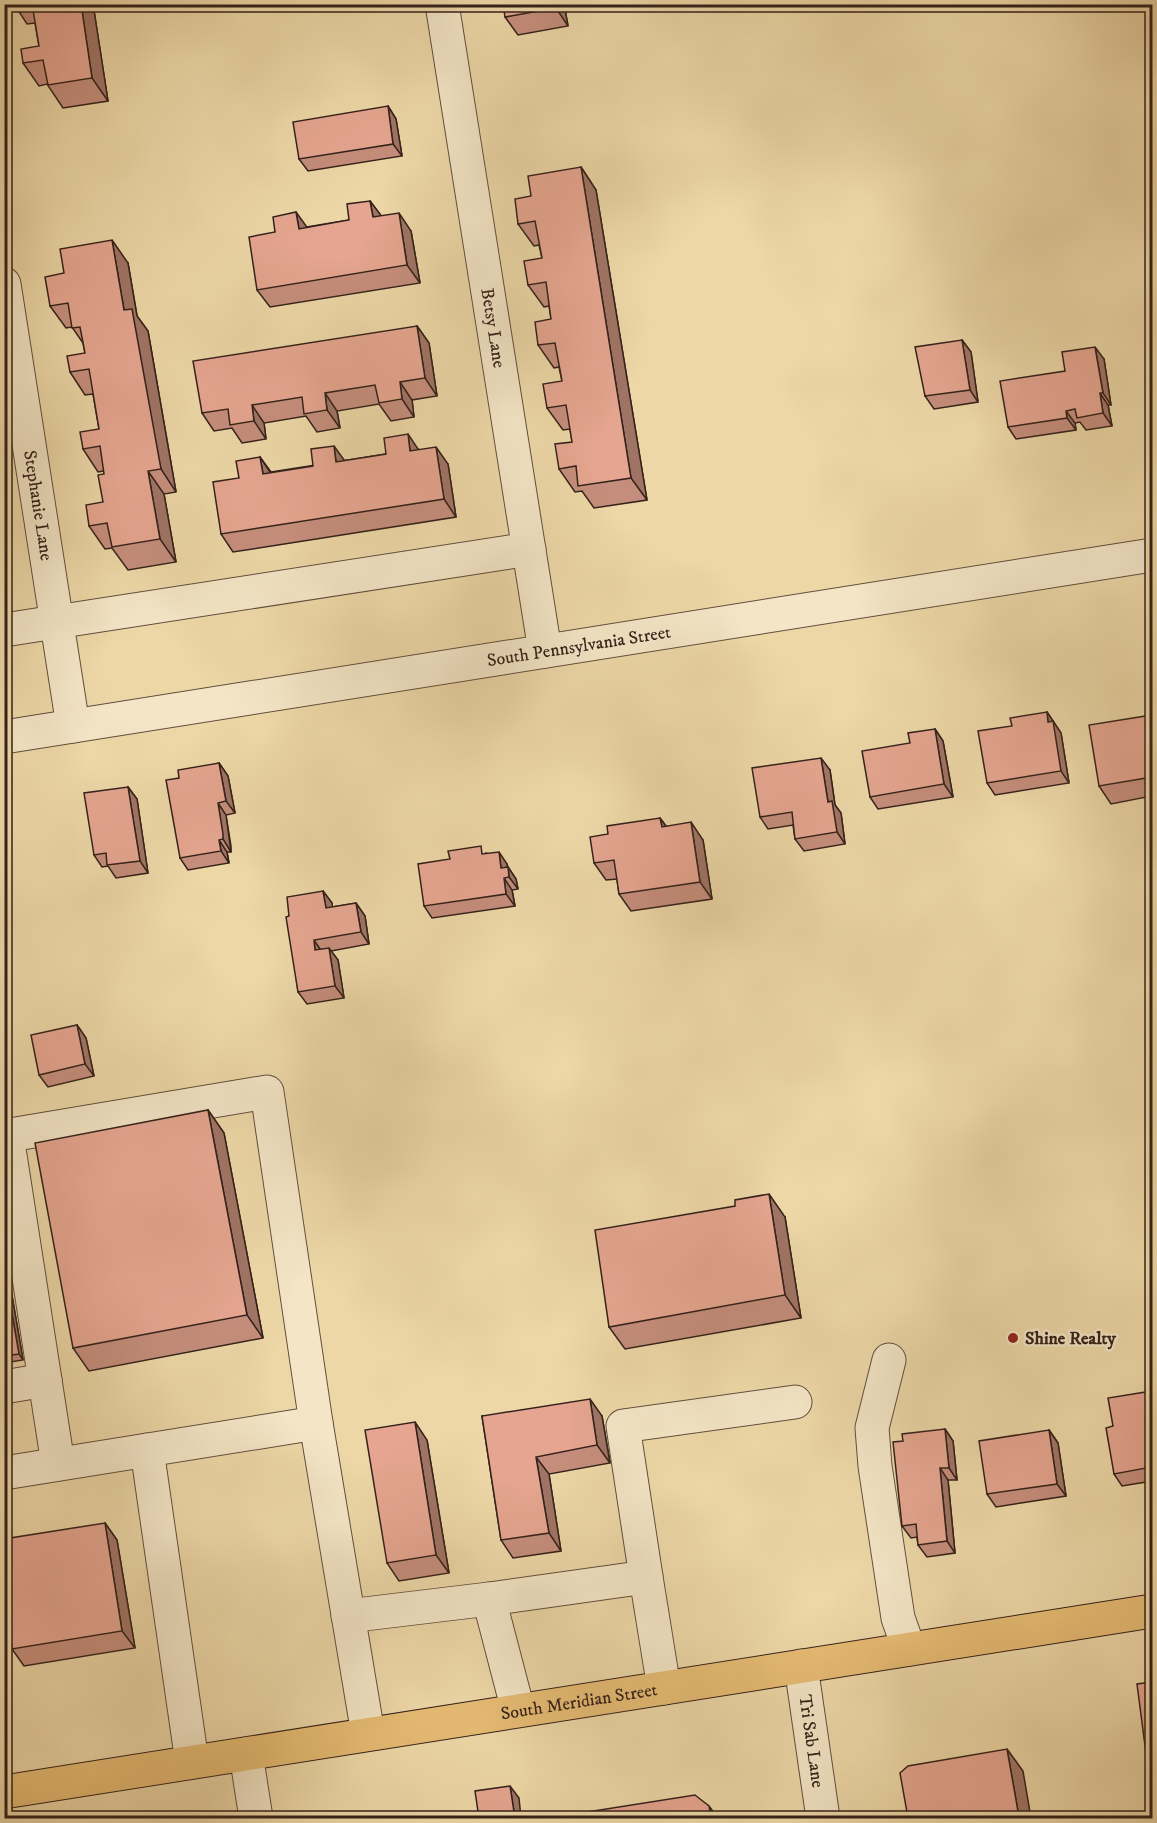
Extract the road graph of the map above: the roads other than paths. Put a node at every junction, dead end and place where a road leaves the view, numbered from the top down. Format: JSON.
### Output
{"nodes":[{"id":1,"x":442,"y":4,"type":"edge"},
{"id":2,"x":4,"y":284,"type":"edge"},
{"id":3,"x":529,"y":549,"type":"junction"},
{"id":4,"x":1152,"y":555,"type":"edge"},
{"id":5,"x":57,"y":622,"type":"junction"},
{"id":6,"x":4,"y":630,"type":"edge"},
{"id":7,"x":545,"y":651,"type":"junction"},
{"id":8,"x":73,"y":726,"type":"junction"},
{"id":9,"x":4,"y":737,"type":"edge"},
{"id":10,"x":6,"y":1136,"type":"edge"},
{"id":11,"x":12,"y":1222,"type":"edge"},
{"id":12,"x":889,"y":1360,"type":"dead end"},
{"id":13,"x":45,"y":1380,"type":"junction"},
{"id":14,"x":4,"y":1387,"type":"edge"},
{"id":15,"x":795,"y":1402,"type":"dead end"},
{"id":16,"x":316,"y":1423,"type":"junction"},
{"id":17,"x":147,"y":1450,"type":"junction"},
{"id":18,"x":58,"y":1464,"type":"junction"},
{"id":19,"x":4,"y":1473,"type":"edge"},
{"id":20,"x":646,"y":1577,"type":"junction"},
{"id":21,"x":489,"y":1599,"type":"junction"},
{"id":22,"x":1152,"y":1611,"type":"edge"},
{"id":23,"x":348,"y":1616,"type":"junction"},
{"id":24,"x":909,"y":1649,"type":"junction"},
{"id":25,"x":801,"y":1666,"type":"junction"},
{"id":26,"x":664,"y":1688,"type":"junction"},
{"id":27,"x":518,"y":1710,"type":"junction"},
{"id":28,"x":368,"y":1734,"type":"junction"},
{"id":29,"x":246,"y":1754,"type":"junction"},
{"id":30,"x":192,"y":1762,"type":"junction"},
{"id":31,"x":4,"y":1792,"type":"edge"},
{"id":32,"x":256,"y":1818,"type":"edge"},
{"id":33,"x":823,"y":1818,"type":"edge"}],
"edges":[{"from":1,"to":3,"type":"street","name":"Betsy Lane"},
{"from":2,"to":5,"type":"street","name":"Stephanie Lane"},
{"from":3,"to":5,"type":"street"},
{"from":3,"to":7,"type":"street","name":"Betsy Lane"},
{"from":4,"to":7,"type":"street","name":"South Pennsylvania Street"},
{"from":5,"to":6,"type":"street"},
{"from":5,"to":8,"type":"street","name":"Stephanie Lane"},
{"from":7,"to":8,"type":"street","name":"South Pennsylvania Street"},
{"from":8,"to":9,"type":"street","name":"South Pennsylvania Street"},
{"from":10,"to":11,"type":"street"},
{"from":10,"to":16,"type":"street"},
{"from":11,"to":13,"type":"street"},
{"from":12,"to":24,"type":"street"},
{"from":13,"to":14,"type":"street"},
{"from":13,"to":18,"type":"street"},
{"from":15,"to":20,"type":"street"},
{"from":16,"to":17,"type":"street"},
{"from":16,"to":23,"type":"street"},
{"from":17,"to":18,"type":"street"},
{"from":17,"to":30,"type":"street"},
{"from":18,"to":19,"type":"street"},
{"from":20,"to":21,"type":"street"},
{"from":20,"to":26,"type":"street"},
{"from":21,"to":23,"type":"street"},
{"from":21,"to":27,"type":"street"},
{"from":22,"to":24,"type":"main road","name":"South Meridian Street"},
{"from":23,"to":28,"type":"street"},
{"from":24,"to":25,"type":"main road","name":"South Meridian Street"},
{"from":25,"to":26,"type":"main road","name":"South Meridian Street"},
{"from":25,"to":33,"type":"street","name":"Tri Sab Lane"},
{"from":26,"to":27,"type":"main road","name":"South Meridian Street"},
{"from":27,"to":28,"type":"main road","name":"South Meridian Street"},
{"from":28,"to":29,"type":"main road","name":"South Meridian Street"},
{"from":29,"to":30,"type":"main road","name":"South Meridian Street"},
{"from":29,"to":32,"type":"street"},
{"from":30,"to":31,"type":"main road","name":"South Meridian Street"}]}
